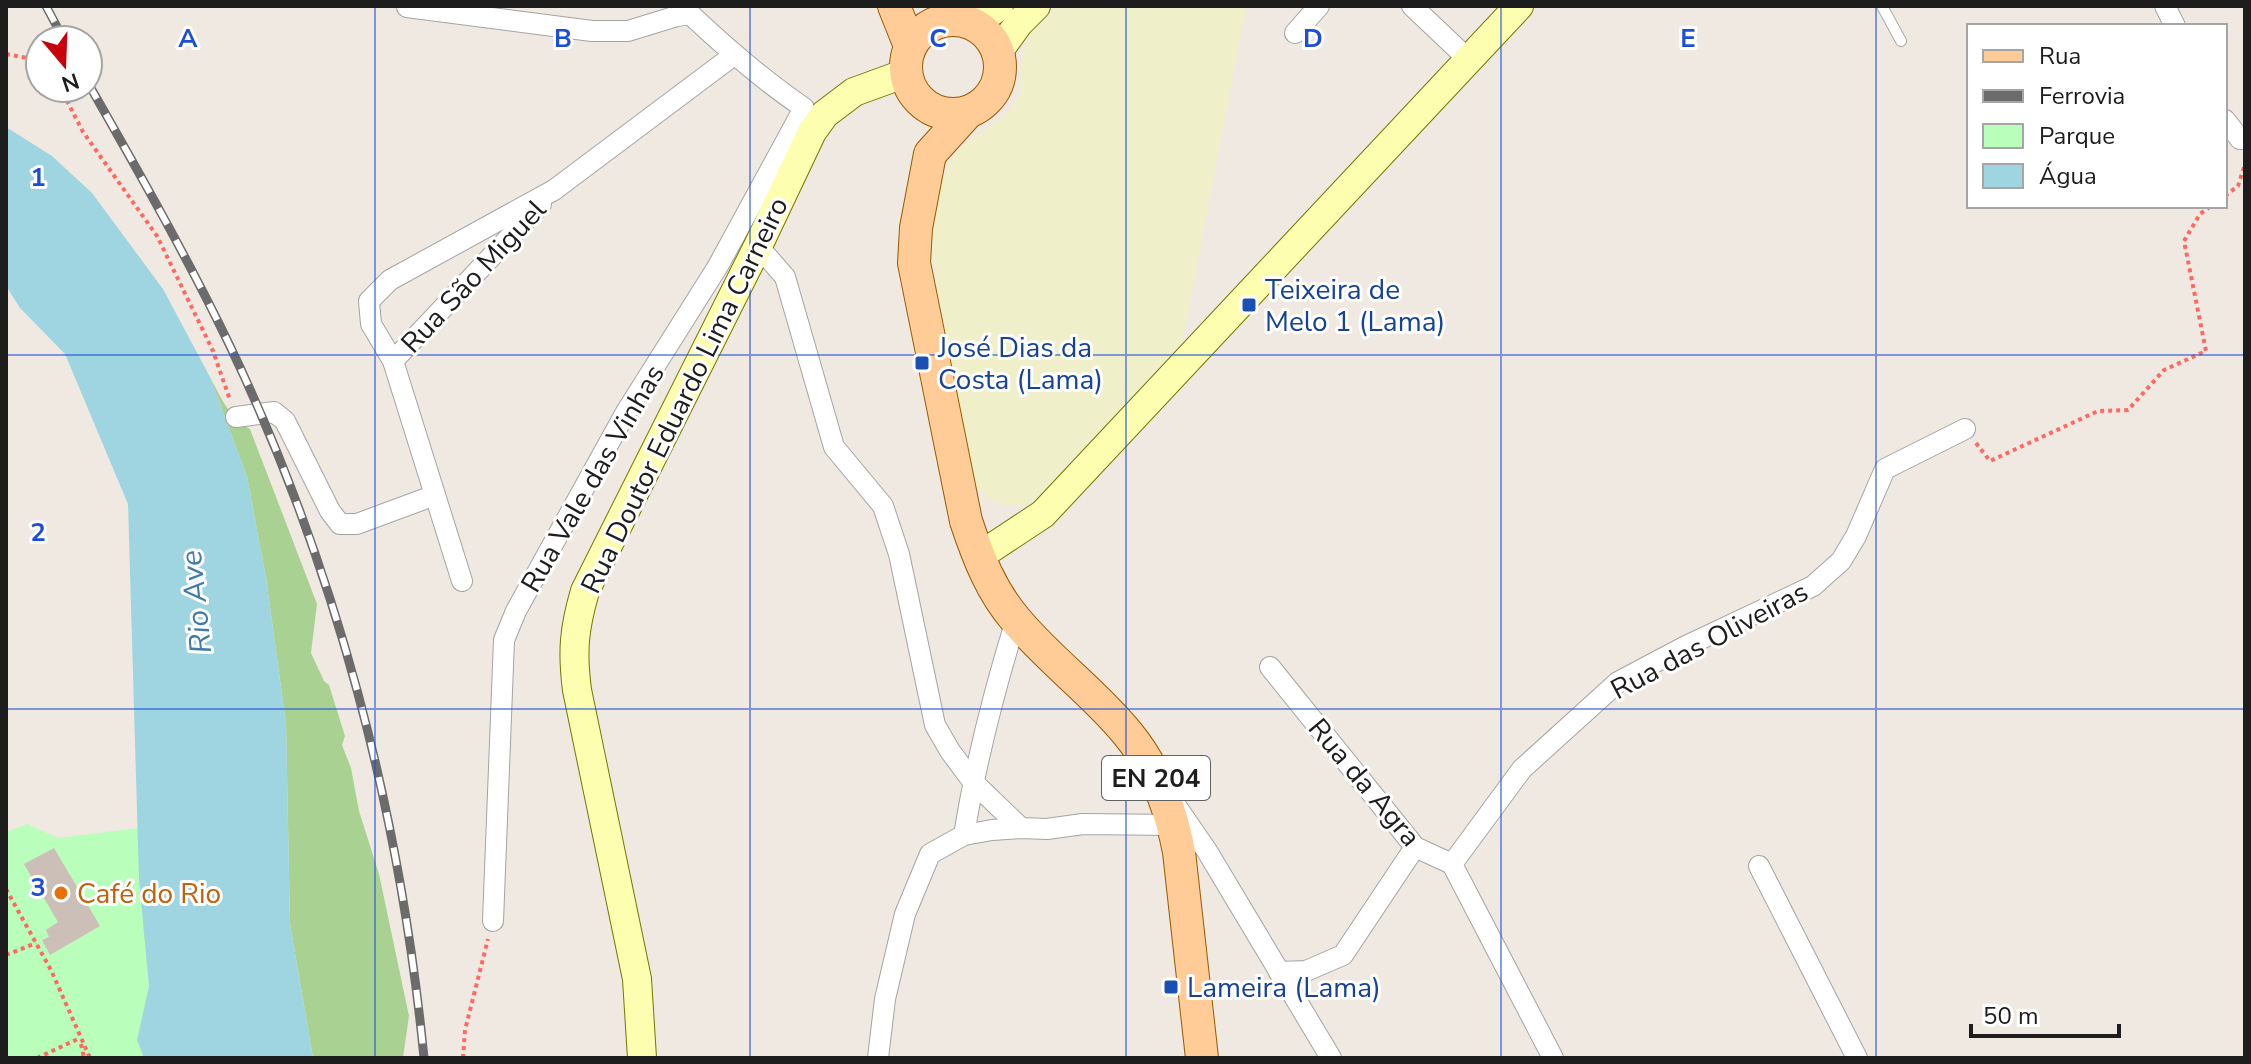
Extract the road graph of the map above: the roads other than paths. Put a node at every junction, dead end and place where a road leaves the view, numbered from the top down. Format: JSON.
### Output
{"nodes":[{"id":1,"x":894,"y":6,"type":"edge"},
{"id":2,"x":906,"y":6,"type":"edge"},
{"id":3,"x":1036,"y":6,"type":"edge"},
{"id":4,"x":1319,"y":6,"type":"edge"},
{"id":5,"x":1412,"y":6,"type":"edge"},
{"id":6,"x":1519,"y":6,"type":"edge"},
{"id":7,"x":1882,"y":6,"type":"edge"},
{"id":8,"x":2165,"y":6,"type":"edge"},
{"id":9,"x":407,"y":7,"type":"edge"},
{"id":10,"x":689,"y":10,"type":"edge"},
{"id":11,"x":987,"y":15,"type":"edge"},
{"id":12,"x":938,"y":22,"type":"junction"},
{"id":13,"x":2174,"y":24,"type":"edge"},
{"id":14,"x":1295,"y":33,"type":"dead end"},
{"id":15,"x":1901,"y":41,"type":"dead end"},
{"id":16,"x":998,"y":52,"type":"junction"},
{"id":17,"x":734,"y":55,"type":"junction"},
{"id":18,"x":1469,"y":60,"type":"junction"},
{"id":19,"x":911,"y":72,"type":"junction"},
{"id":20,"x":968,"y":112,"type":"junction"},
{"id":21,"x":2227,"y":123,"type":"edge"},
{"id":22,"x":2245,"y":139,"type":"edge"},
{"id":23,"x":930,"y":154,"type":"junction"},
{"id":24,"x":554,"y":190,"type":"junction"},
{"id":25,"x":758,"y":246,"type":"junction"},
{"id":26,"x":393,"y":361,"type":"junction"},
{"id":27,"x":236,"y":417,"type":"road end"},
{"id":28,"x":1965,"y":429,"type":"road end"},
{"id":29,"x":435,"y":495,"type":"junction"},
{"id":30,"x":978,"y":557,"type":"junction"},
{"id":31,"x":462,"y":581,"type":"dead end"},
{"id":32,"x":1016,"y":620,"type":"junction"},
{"id":33,"x":1270,"y":667,"type":"dead end"},
{"id":34,"x":1156,"y":777,"type":"junction"},
{"id":35,"x":973,"y":782,"type":"junction"},
{"id":36,"x":1174,"y":825,"type":"junction"},
{"id":37,"x":1021,"y":828,"type":"junction"},
{"id":38,"x":964,"y":835,"type":"junction"},
{"id":39,"x":1415,"y":847,"type":"junction"},
{"id":40,"x":1452,"y":864,"type":"junction"},
{"id":41,"x":1759,"y":866,"type":"dead end"},
{"id":42,"x":493,"y":921,"type":"road end"},
{"id":43,"x":1279,"y":972,"type":"junction"},
{"id":44,"x":642,"y":1058,"type":"edge"},
{"id":45,"x":878,"y":1058,"type":"edge"},
{"id":46,"x":1202,"y":1058,"type":"edge"},
{"id":47,"x":1331,"y":1058,"type":"edge"},
{"id":48,"x":1553,"y":1058,"type":"edge"},
{"id":49,"x":1857,"y":1058,"type":"edge"}],
"edges":[{"from":1,"to":19,"type":"main road","number":"EN 204"},
{"from":2,"to":12,"type":"main road"},
{"from":3,"to":16,"type":"street"},
{"from":4,"to":14,"type":"street"},
{"from":5,"to":18,"type":"street"},
{"from":6,"to":18,"type":"street"},
{"from":7,"to":15,"type":"lane"},
{"from":8,"to":13,"type":"street"},
{"from":9,"to":10,"type":"street"},
{"from":10,"to":17,"type":"street"},
{"from":11,"to":12,"type":"main road"},
{"from":11,"to":16,"type":"main road"},
{"from":12,"to":19,"type":"main road"},
{"from":16,"to":20,"type":"main road"},
{"from":17,"to":24,"type":"street","name":"Rua São Miguel"},
{"from":17,"to":42,"type":"street","name":"Rua Vale das Vinhas"},
{"from":18,"to":30,"type":"street"},
{"from":19,"to":20,"type":"main road"},
{"from":19,"to":23,"type":"main road","number":"EN 204"},
{"from":19,"to":25,"type":"street","name":"Rua Doutor Eduardo Lima Carneiro"},
{"from":20,"to":23,"type":"main road"},
{"from":21,"to":22,"type":"street"},
{"from":23,"to":30,"type":"main road","number":"EN 204"},
{"from":24,"to":26,"type":"street","name":"Rua São Miguel"},
{"from":24,"to":26,"type":"street","name":"Rua São Miguel"},
{"from":25,"to":35,"type":"street"},
{"from":25,"to":44,"type":"street","name":"Rua Doutor Eduardo Lima Carneiro"},
{"from":26,"to":29,"type":"street","name":"Rua São Miguel"},
{"from":27,"to":29,"type":"street"},
{"from":28,"to":40,"type":"street","name":"Rua das Oliveiras"},
{"from":29,"to":31,"type":"street","name":"Rua São Miguel"},
{"from":30,"to":32,"type":"main road","number":"EN 204"},
{"from":32,"to":34,"type":"main road","number":"EN 204"},
{"from":32,"to":35,"type":"street"},
{"from":33,"to":39,"type":"street","name":"Rua da Agra"},
{"from":34,"to":36,"type":"main road","number":"EN 204"},
{"from":34,"to":43,"type":"street"},
{"from":35,"to":37,"type":"street"},
{"from":35,"to":38,"type":"street"},
{"from":36,"to":37,"type":"street"},
{"from":36,"to":46,"type":"main road","number":"EN 204"},
{"from":37,"to":38,"type":"street"},
{"from":38,"to":45,"type":"street"},
{"from":39,"to":40,"type":"street","name":"Rua da Agra"},
{"from":39,"to":43,"type":"street"},
{"from":40,"to":48,"type":"street","name":"Rua da Agra"},
{"from":41,"to":49,"type":"street"},
{"from":43,"to":47,"type":"street"}]}
